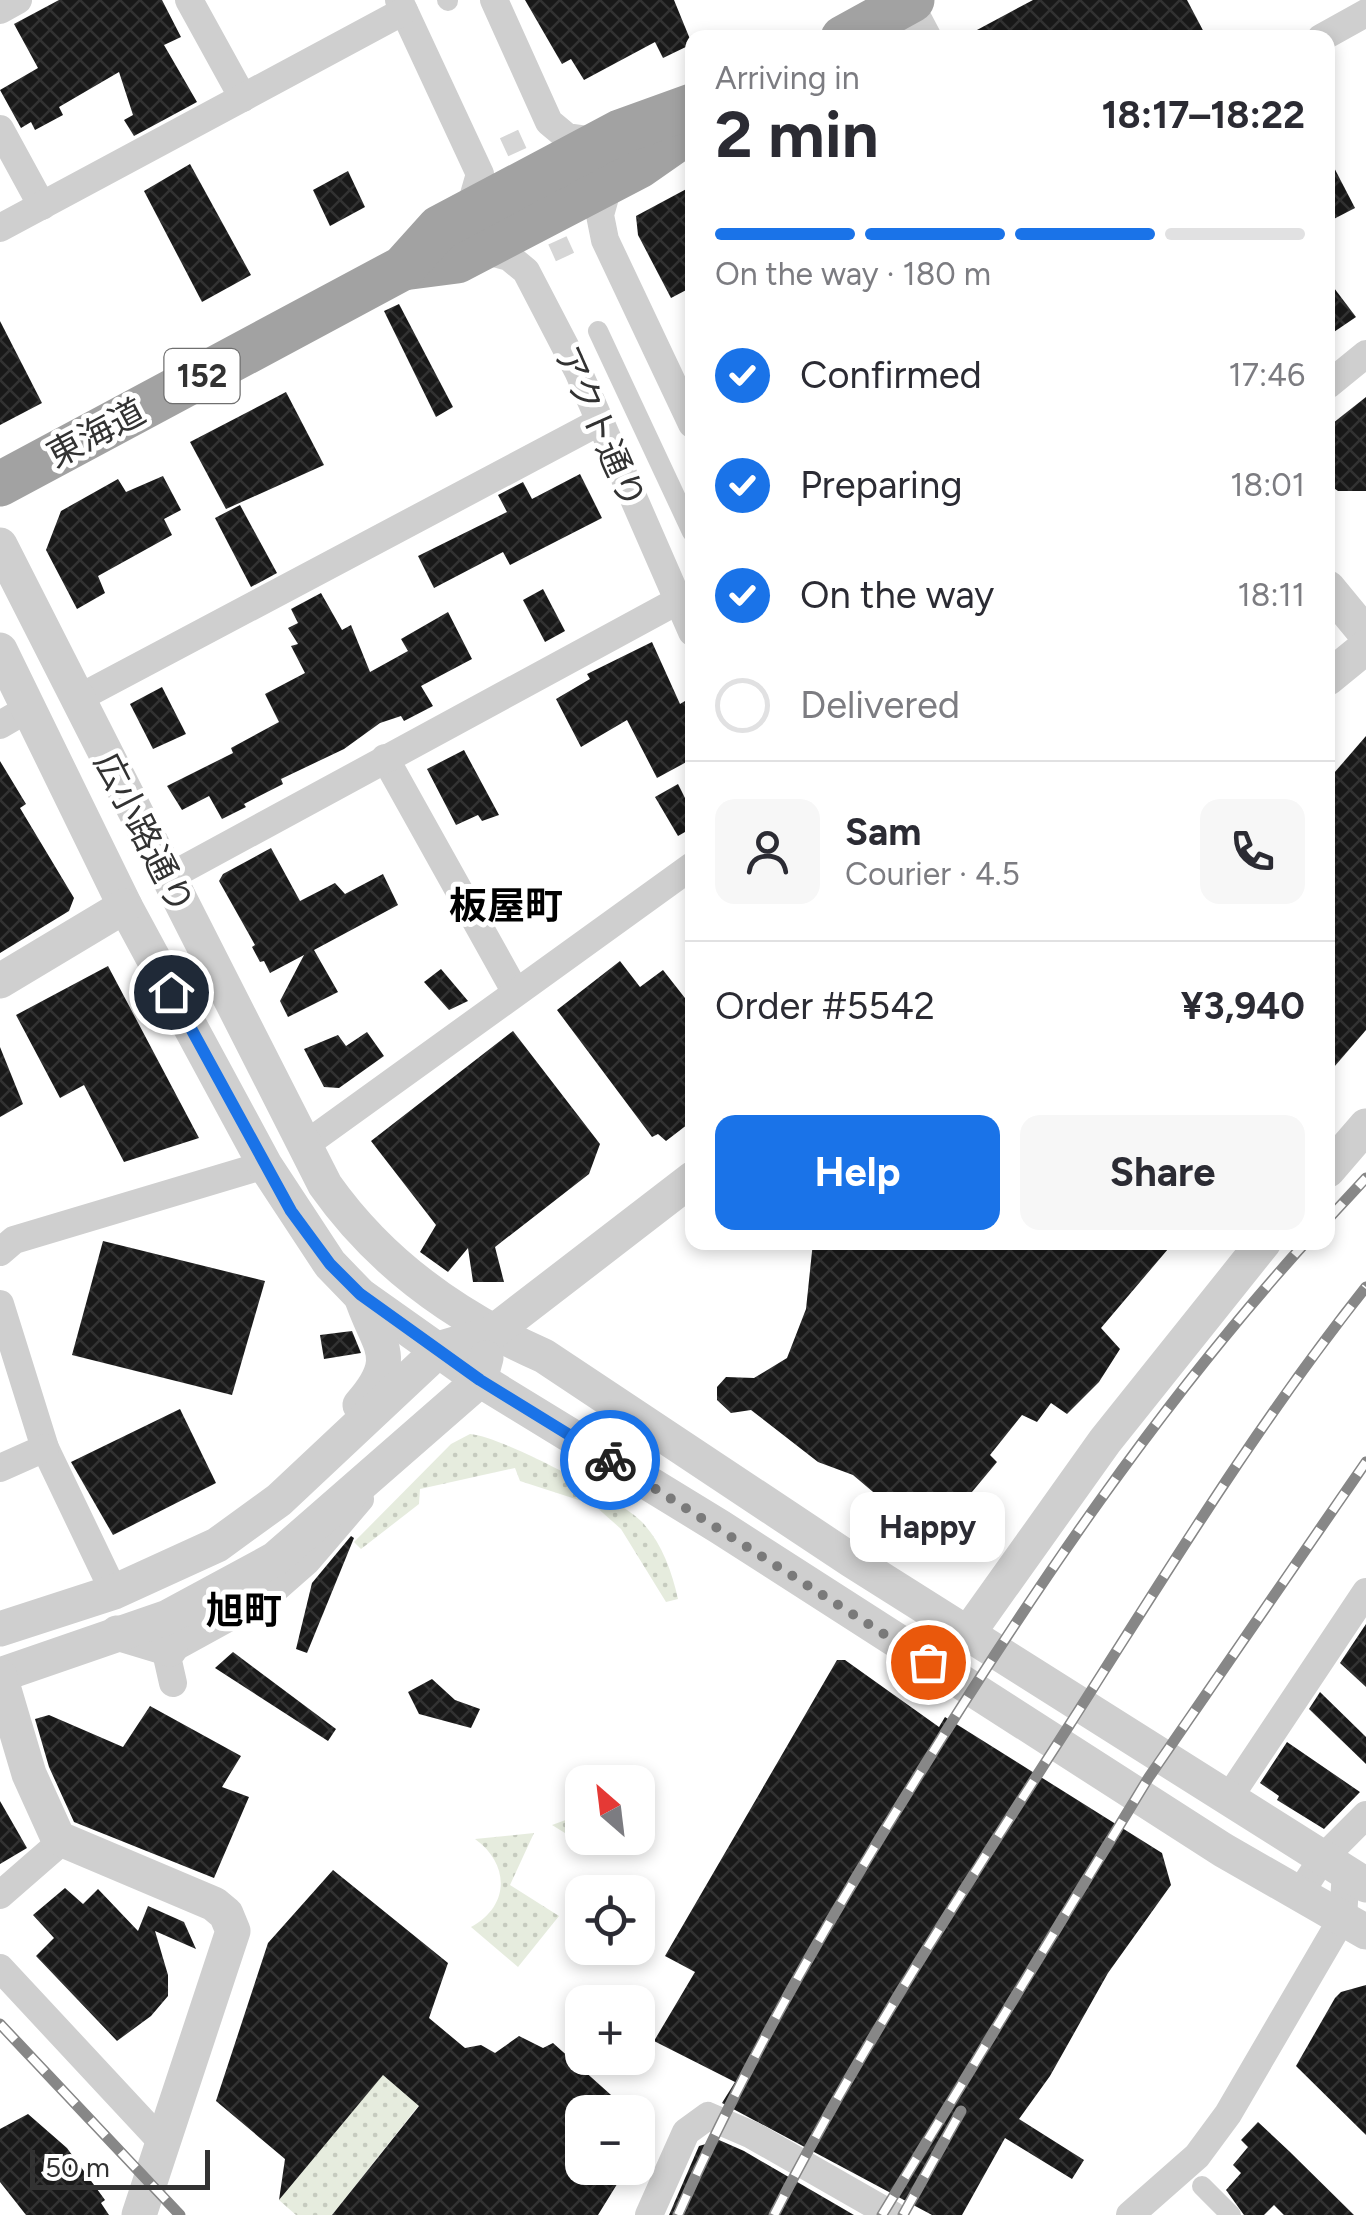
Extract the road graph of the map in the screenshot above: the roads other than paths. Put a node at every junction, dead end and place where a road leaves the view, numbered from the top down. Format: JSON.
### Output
{"nodes":[{"id":1,"x":18,"y":0,"type":"edge"},
{"id":2,"x":190,"y":0,"type":"edge"},
{"id":3,"x":494,"y":0,"type":"edge"},
{"id":4,"x":402,"y":6,"type":"edge"},
{"id":5,"x":0,"y":10,"type":"edge"},
{"id":6,"x":912,"y":10,"type":"edge"},
{"id":7,"x":1366,"y":13,"type":"edge"},
{"id":8,"x":863,"y":30,"type":"edge"},
{"id":9,"x":1335,"y":30,"type":"edge"},
{"id":10,"x":243,"y":98,"type":"junction"},
{"id":11,"x":685,"y":111,"type":"edge"},
{"id":12,"x":0,"y":128,"type":"edge"},
{"id":13,"x":685,"y":132,"type":"edge"},
{"id":14,"x":607,"y":161,"type":"junction"},
{"id":15,"x":42,"y":206,"type":"junction"},
{"id":16,"x":0,"y":228,"type":"edge"},
{"id":17,"x":474,"y":230,"type":"junction"},
{"id":18,"x":598,"y":331,"type":"dead end"},
{"id":19,"x":1366,"y":354,"type":"edge"},
{"id":20,"x":682,"y":374,"type":"edge"},
{"id":21,"x":1335,"y":379,"type":"edge"},
{"id":22,"x":599,"y":422,"type":"junction"},
{"id":23,"x":0,"y":484,"type":"edge"},
{"id":24,"x":685,"y":517,"type":"edge"},
{"id":25,"x":0,"y":545,"type":"edge"},
{"id":26,"x":1335,"y":596,"type":"edge"},
{"id":27,"x":685,"y":597,"type":"edge"},
{"id":28,"x":1366,"y":634,"type":"edge"},
{"id":29,"x":1366,"y":648,"type":"edge"},
{"id":30,"x":0,"y":650,"type":"edge"},
{"id":31,"x":1335,"y":672,"type":"edge"},
{"id":32,"x":77,"y":699,"type":"junction"},
{"id":33,"x":31,"y":706,"type":"junction"},
{"id":34,"x":0,"y":725,"type":"edge"},
{"id":35,"x":385,"y":758,"type":"junction"},
{"id":36,"x":685,"y":871,"type":"edge"},
{"id":37,"x":167,"y":878,"type":"junction"},
{"id":38,"x":125,"y":906,"type":"junction"},
{"id":39,"x":0,"y":982,"type":"edge"},
{"id":40,"x":515,"y":991,"type":"junction"},
{"id":41,"x":1366,"y":1126,"type":"edge"},
{"id":42,"x":305,"y":1145,"type":"junction"},
{"id":43,"x":1335,"y":1162,"type":"edge"},
{"id":44,"x":265,"y":1165,"type":"junction"},
{"id":45,"x":685,"y":1185,"type":"edge"},
{"id":46,"x":1258,"y":1250,"type":"edge"},
{"id":47,"x":0,"y":1252,"type":"edge"},
{"id":48,"x":360,"y":1294,"type":"junction"},
{"id":49,"x":0,"y":1304,"type":"edge"},
{"id":50,"x":472,"y":1354,"type":"junction"},
{"id":51,"x":45,"y":1448,"type":"junction"},
{"id":52,"x":0,"y":1468,"type":"edge"},
{"id":53,"x":368,"y":1479,"type":"junction"},
{"id":54,"x":254,"y":1517,"type":"junction"},
{"id":55,"x":216,"y":1546,"type":"junction"},
{"id":56,"x":114,"y":1592,"type":"junction"},
{"id":57,"x":1366,"y":1592,"type":"edge"},
{"id":58,"x":0,"y":1629,"type":"edge"},
{"id":59,"x":969,"y":1632,"type":"junction"},
{"id":60,"x":111,"y":1639,"type":"junction"},
{"id":61,"x":0,"y":1642,"type":"edge"},
{"id":62,"x":0,"y":1652,"type":"edge"},
{"id":63,"x":172,"y":1666,"type":"joint"},
{"id":64,"x":0,"y":1675,"type":"edge"},
{"id":65,"x":1230,"y":1796,"type":"junction"},
{"id":66,"x":1366,"y":1814,"type":"edge"},
{"id":67,"x":62,"y":1841,"type":"junction"},
{"id":68,"x":1345,"y":1872,"type":"edge"},
{"id":69,"x":1300,"y":1893,"type":"junction"},
{"id":70,"x":0,"y":1895,"type":"edge"},
{"id":71,"x":1354,"y":1924,"type":"edge"},
{"id":72,"x":0,"y":1968,"type":"edge"},
{"id":73,"x":162,"y":2142,"type":"junction"},
{"id":74,"x":1202,"y":2186,"type":"dead end"},
{"id":75,"x":138,"y":2215,"type":"edge"},
{"id":76,"x":649,"y":2215,"type":"edge"},
{"id":77,"x":892,"y":2215,"type":"edge"},
{"id":78,"x":1130,"y":2215,"type":"edge"},
{"id":79,"x":1231,"y":2215,"type":"edge"}],
"edges":[{"from":1,"to":5,"type":"street"},
{"from":2,"to":10,"type":"street"},
{"from":3,"to":14,"type":"street"},
{"from":4,"to":10,"type":"street"},
{"from":4,"to":17,"type":"street"},
{"from":6,"to":8,"type":"highway"},
{"from":7,"to":9,"type":"street"},
{"from":10,"to":15,"type":"street"},
{"from":11,"to":14,"type":"highway","name":"東海道","number":"152"},
{"from":12,"to":15,"type":"street"},
{"from":13,"to":14,"type":"highway","name":"東海道","number":"152"},
{"from":14,"to":17,"type":"highway","name":"東海道","number":"152"},
{"from":14,"to":20,"type":"street"},
{"from":15,"to":16,"type":"street"},
{"from":17,"to":22,"type":"street","name":"アクト通り"},
{"from":17,"to":23,"type":"highway","name":"東海道","number":"152"},
{"from":18,"to":24,"type":"street"},
{"from":19,"to":21,"type":"street"},
{"from":22,"to":27,"type":"street","name":"アクト通り"},
{"from":22,"to":32,"type":"street"},
{"from":25,"to":32,"type":"street","name":"広小路通り"},
{"from":26,"to":28,"type":"street"},
{"from":27,"to":35,"type":"street"},
{"from":29,"to":31,"type":"street"},
{"from":30,"to":33,"type":"street","name":"広小路通り"},
{"from":32,"to":37,"type":"street","name":"広小路通り"},
{"from":33,"to":34,"type":"street"},
{"from":33,"to":38,"type":"street","name":"広小路通り"},
{"from":35,"to":37,"type":"street"},
{"from":35,"to":40,"type":"street"},
{"from":36,"to":40,"type":"street"},
{"from":37,"to":42,"type":"street","name":"広小路通り"},
{"from":38,"to":39,"type":"street"},
{"from":38,"to":44,"type":"street","name":"広小路通り"},
{"from":40,"to":42,"type":"street"},
{"from":41,"to":43,"type":"street"},
{"from":42,"to":50,"type":"street","name":"広小路通り"},
{"from":44,"to":47,"type":"street"},
{"from":44,"to":48,"type":"street","name":"広小路通り"},
{"from":45,"to":50,"type":"street"},
{"from":46,"to":59,"type":"street"},
{"from":48,"to":50,"type":"street","name":"広小路通り"},
{"from":48,"to":54,"type":"street"},
{"from":49,"to":51,"type":"street"},
{"from":50,"to":53,"type":"street"},
{"from":50,"to":54,"type":"street"},
{"from":50,"to":55,"type":"street"},
{"from":50,"to":59,"type":"street"},
{"from":50,"to":69,"type":"street"},
{"from":51,"to":52,"type":"street"},
{"from":51,"to":56,"type":"street"},
{"from":53,"to":60,"type":"street"},
{"from":53,"to":63,"type":"street"},
{"from":54,"to":55,"type":"street"},
{"from":55,"to":56,"type":"street"},
{"from":56,"to":58,"type":"street"},
{"from":57,"to":65,"type":"street"},
{"from":59,"to":65,"type":"street"},
{"from":60,"to":61,"type":"street"},
{"from":60,"to":62,"type":"street"},
{"from":60,"to":63,"type":"street"},
{"from":60,"to":64,"type":"street"},
{"from":64,"to":67,"type":"street"},
{"from":65,"to":68,"type":"street"},
{"from":66,"to":68,"type":"street"},
{"from":67,"to":70,"type":"street"},
{"from":67,"to":73,"type":"street"},
{"from":68,"to":69,"type":"street"},
{"from":68,"to":71,"type":"street"},
{"from":69,"to":71,"type":"street"},
{"from":71,"to":78,"type":"street"},
{"from":72,"to":73,"type":"street"},
{"from":73,"to":75,"type":"street"},
{"from":74,"to":79,"type":"street"},
{"from":76,"to":77,"type":"street"}]}
